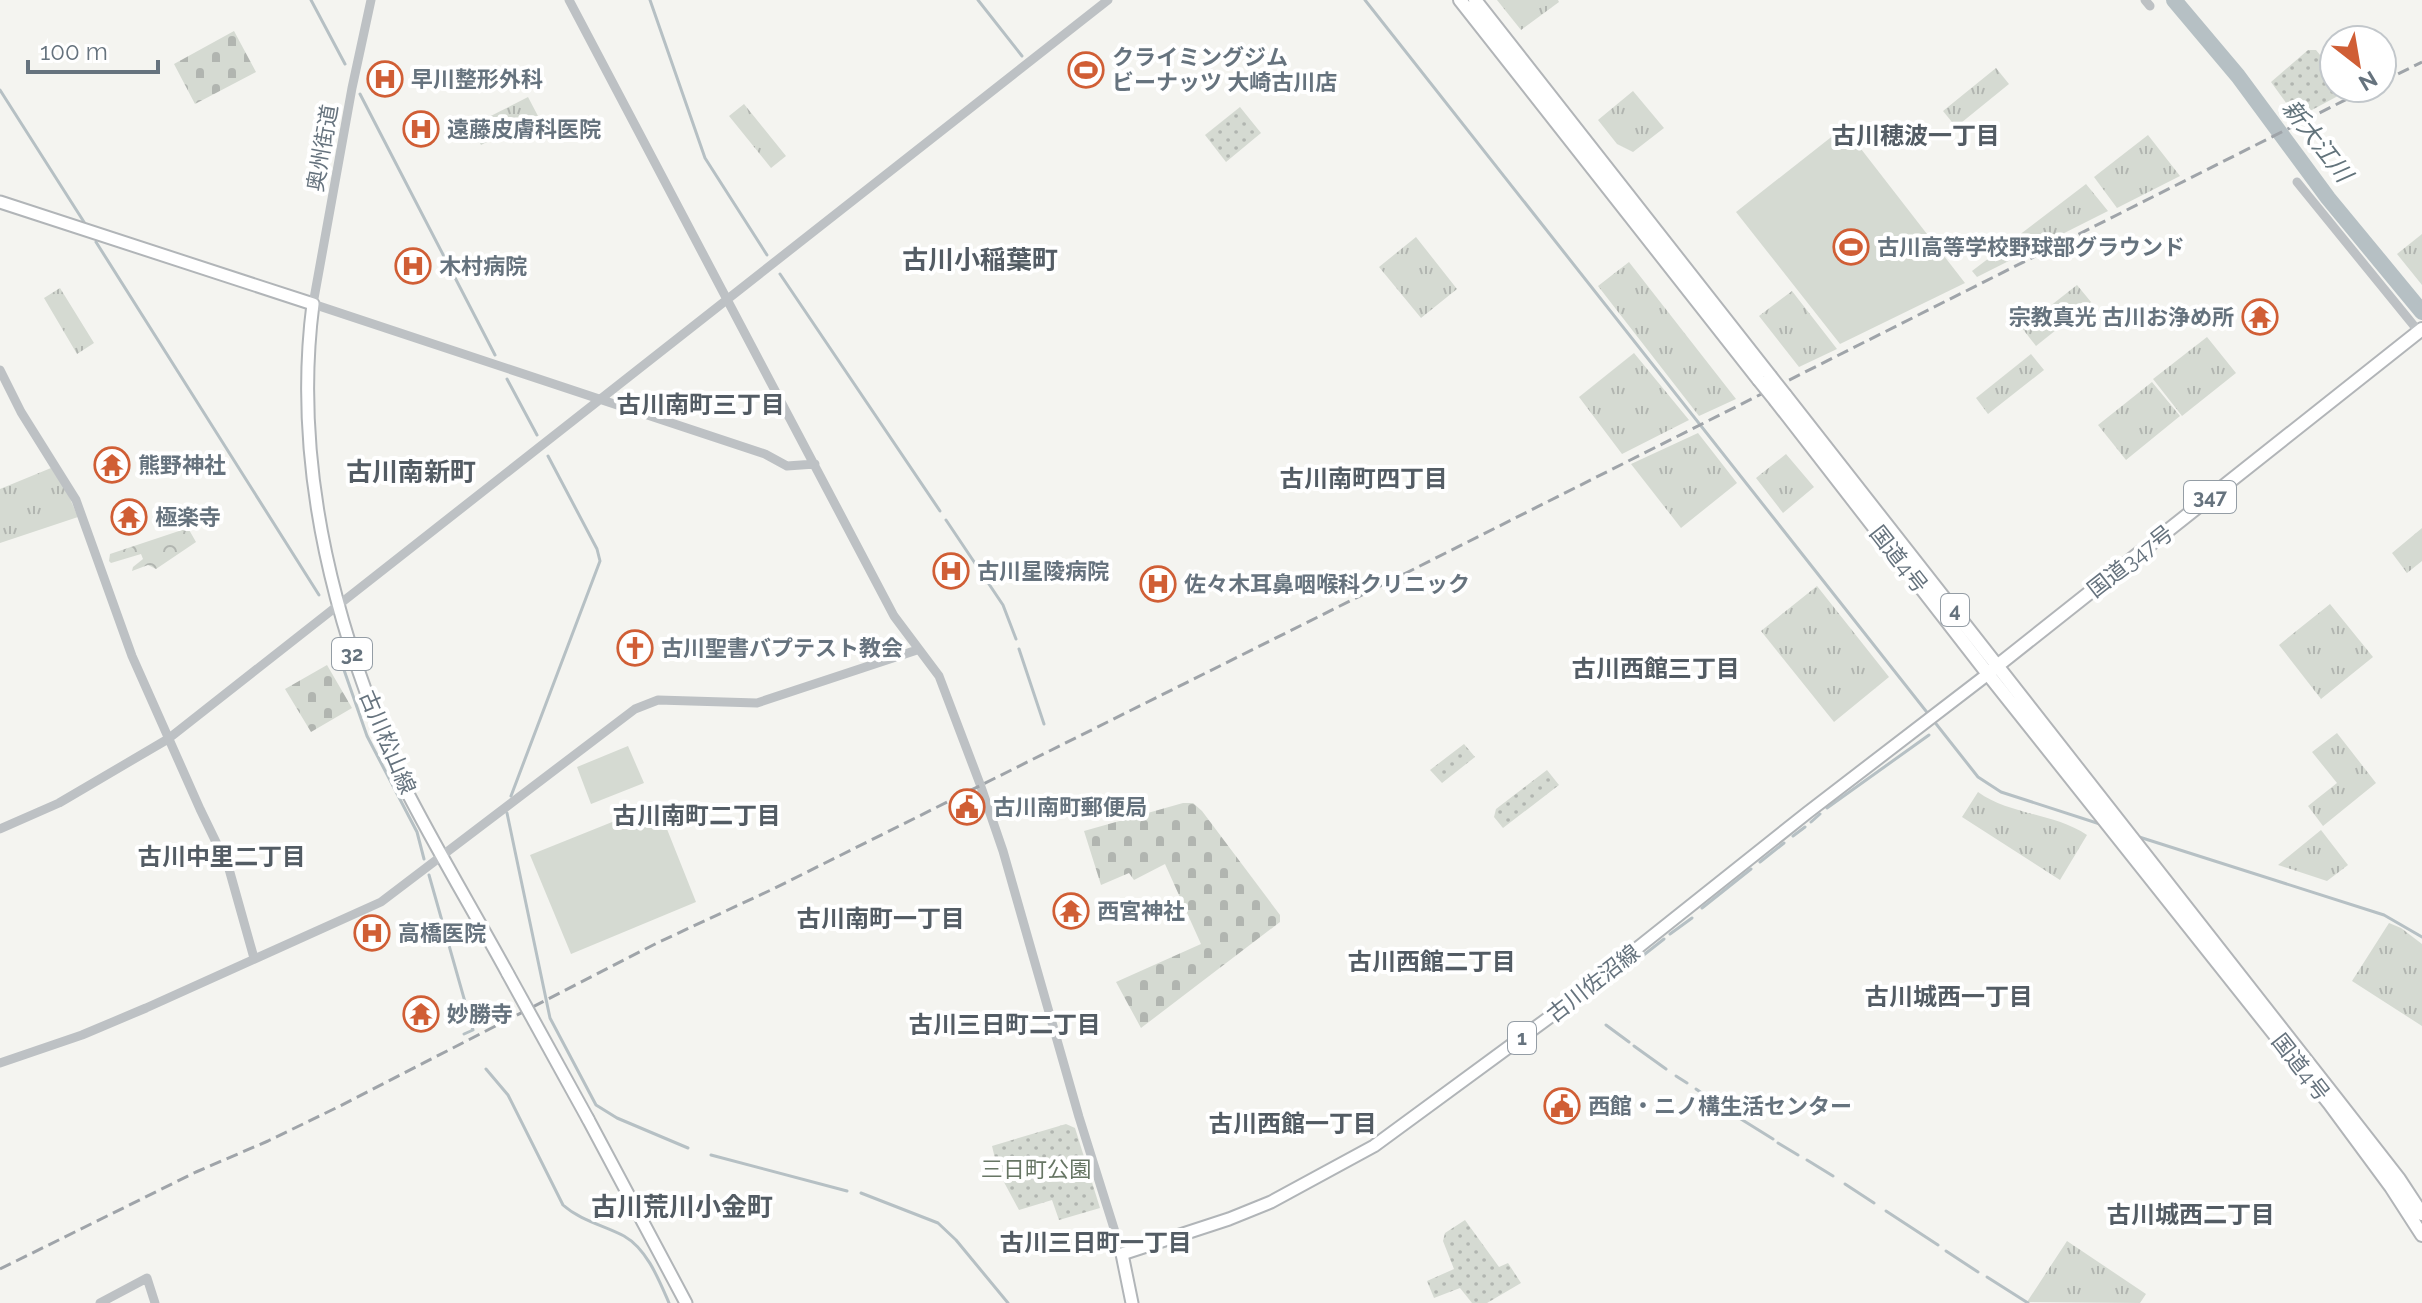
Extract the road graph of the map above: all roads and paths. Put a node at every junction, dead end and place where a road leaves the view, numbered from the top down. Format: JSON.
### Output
{"nodes":[{"id":1,"x":371,"y":0,"type":"edge"},
{"id":2,"x":569,"y":0,"type":"edge"},
{"id":3,"x":1108,"y":0,"type":"edge"},
{"id":4,"x":1460,"y":0,"type":"edge"},
{"id":5,"x":1475,"y":0,"type":"edge"},
{"id":6,"x":2297,"y":182,"type":"dead end"},
{"id":7,"x":0,"y":202,"type":"edge"},
{"id":8,"x":728,"y":301,"type":"junction"},
{"id":9,"x":313,"y":304,"type":"junction"},
{"id":10,"x":2420,"y":330,"type":"edge"},
{"id":11,"x":0,"y":370,"type":"edge"},
{"id":12,"x":1765,"y":378,"type":"junction"},
{"id":13,"x":600,"y":399,"type":"junction"},
{"id":14,"x":815,"y":464,"type":"junction"},
{"id":15,"x":338,"y":604,"type":"junction"},
{"id":16,"x":917,"y":650,"type":"junction"},
{"id":17,"x":1993,"y":670,"type":"junction"},
{"id":18,"x":168,"y":739,"type":"junction"},
{"id":19,"x":0,"y":829,"type":"edge"},
{"id":20,"x":2118,"y":829,"type":"junction"},
{"id":21,"x":443,"y":855,"type":"junction"},
{"id":22,"x":254,"y":958,"type":"junction"},
{"id":23,"x":0,"y":1063,"type":"edge"},
{"id":24,"x":2422,"y":1214,"type":"edge"},
{"id":25,"x":2422,"y":1235,"type":"edge"},
{"id":26,"x":1122,"y":1254,"type":"junction"},
{"id":27,"x":100,"y":1303,"type":"edge"},
{"id":28,"x":155,"y":1303,"type":"edge"},
{"id":29,"x":686,"y":1303,"type":"edge"},
{"id":30,"x":1132,"y":1303,"type":"edge"}],
"edges":[{"from":1,"to":9,"type":"street","name":"奥州街道"},
{"from":2,"to":8,"type":"street"},
{"from":3,"to":8,"type":"street"},
{"from":4,"to":12,"type":"highway","name":"国道4号","number":"4"},
{"from":5,"to":12,"type":"highway","name":"国道4号","number":"4"},
{"from":6,"to":10,"type":"street"},
{"from":7,"to":9,"type":"main road"},
{"from":8,"to":13,"type":"street"},
{"from":8,"to":14,"type":"street"},
{"from":9,"to":13,"type":"street"},
{"from":9,"to":15,"type":"main road","name":"古川松山線","number":"32"},
{"from":10,"to":17,"type":"highway","name":"国道347号","number":"347"},
{"from":11,"to":18,"type":"street"},
{"from":12,"to":17,"type":"highway","name":"国道4号","number":"4","bridge":true},
{"from":13,"to":14,"type":"street"},
{"from":13,"to":15,"type":"street"},
{"from":14,"to":16,"type":"street"},
{"from":15,"to":18,"type":"street"},
{"from":15,"to":21,"type":"main road","name":"古川松山線","number":"32"},
{"from":16,"to":21,"type":"street"},
{"from":16,"to":26,"type":"street"},
{"from":17,"to":20,"type":"highway","name":"国道4号","number":"4"},
{"from":17,"to":20,"type":"highway","name":"国道4号","number":"4"},
{"from":17,"to":26,"type":"main road","name":"古川佐沼線","number":"1"},
{"from":18,"to":19,"type":"street"},
{"from":18,"to":22,"type":"street"},
{"from":20,"to":24,"type":"highway","name":"国道4号","number":"4"},
{"from":20,"to":25,"type":"highway","name":"国道4号","number":"4"},
{"from":21,"to":22,"type":"street"},
{"from":21,"to":29,"type":"main road","name":"古川松山線","number":"32","bridge":true},
{"from":22,"to":23,"type":"street"},
{"from":26,"to":30,"type":"main road"},
{"from":27,"to":28,"type":"street"}]}
